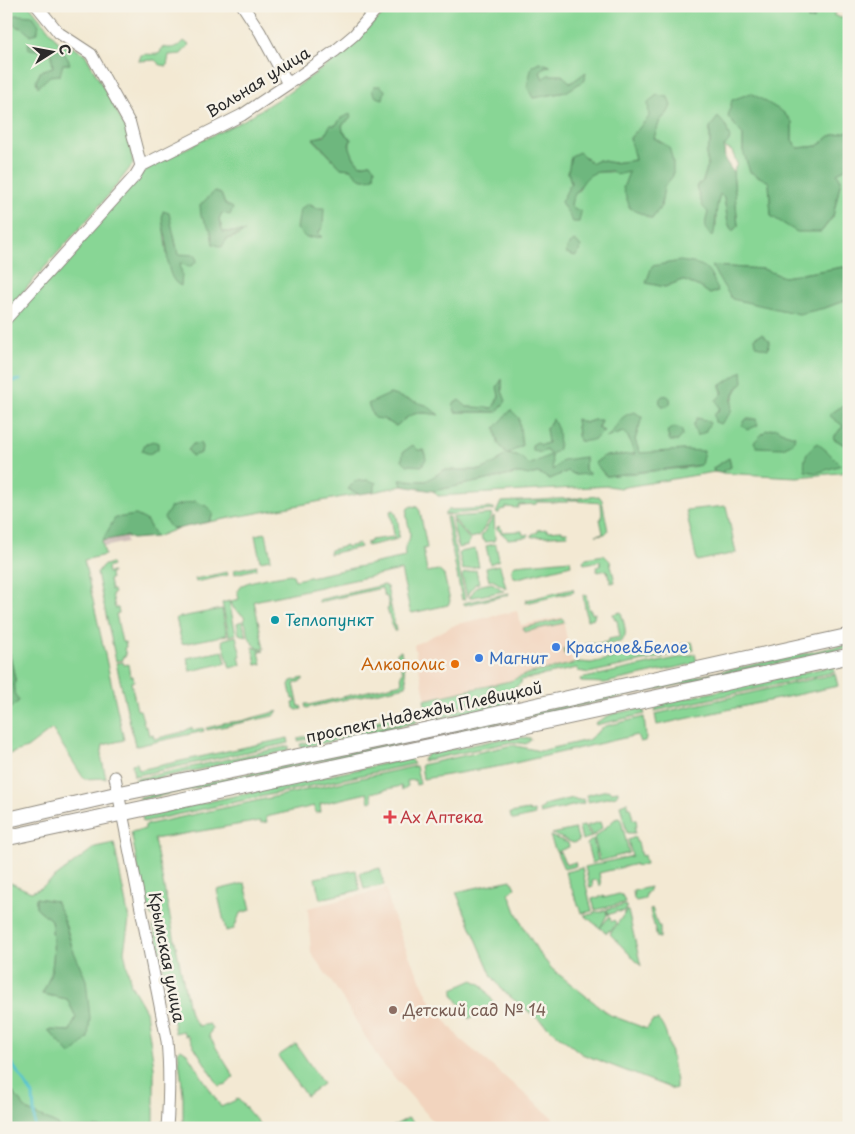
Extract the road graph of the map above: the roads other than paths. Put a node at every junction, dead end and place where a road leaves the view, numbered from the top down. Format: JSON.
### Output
{"nodes":[{"id":1,"x":37,"y":6,"type":"edge"},
{"id":2,"x":243,"y":6,"type":"edge"},
{"id":3,"x":379,"y":6,"type":"edge"},
{"id":4,"x":288,"y":84,"type":"junction"},
{"id":5,"x":141,"y":166,"type":"junction"},
{"id":6,"x":6,"y":319,"type":"edge"},
{"id":7,"x":849,"y":636,"type":"edge"},
{"id":8,"x":849,"y":656,"type":"edge"},
{"id":9,"x":115,"y":777,"type":"dead end"},
{"id":10,"x":118,"y":794,"type":"junction"},
{"id":11,"x":121,"y":812,"type":"junction"},
{"id":12,"x":6,"y":820,"type":"edge"},
{"id":13,"x":6,"y":838,"type":"edge"},
{"id":14,"x":167,"y":1128,"type":"edge"}],
"edges":[{"from":1,"to":5,"type":"street"},
{"from":2,"to":4,"type":"street"},
{"from":3,"to":4,"type":"street","name":"Вольная улица"},
{"from":4,"to":5,"type":"street","name":"Вольная улица"},
{"from":5,"to":6,"type":"street"},
{"from":7,"to":10,"type":"main road","name":"проспект Надежды Плевицкой"},
{"from":8,"to":11,"type":"main road","name":"проспект Надежды Плевицкой"},
{"from":9,"to":10,"type":"street","name":"Крымская улица"},
{"from":10,"to":11,"type":"street","name":"Крымская улица"},
{"from":10,"to":12,"type":"main road","name":"проспект Надежды Плевицкой"},
{"from":11,"to":13,"type":"main road","name":"проспект Надежды Плевицкой"},
{"from":11,"to":14,"type":"street","name":"Крымская улица"}]}
